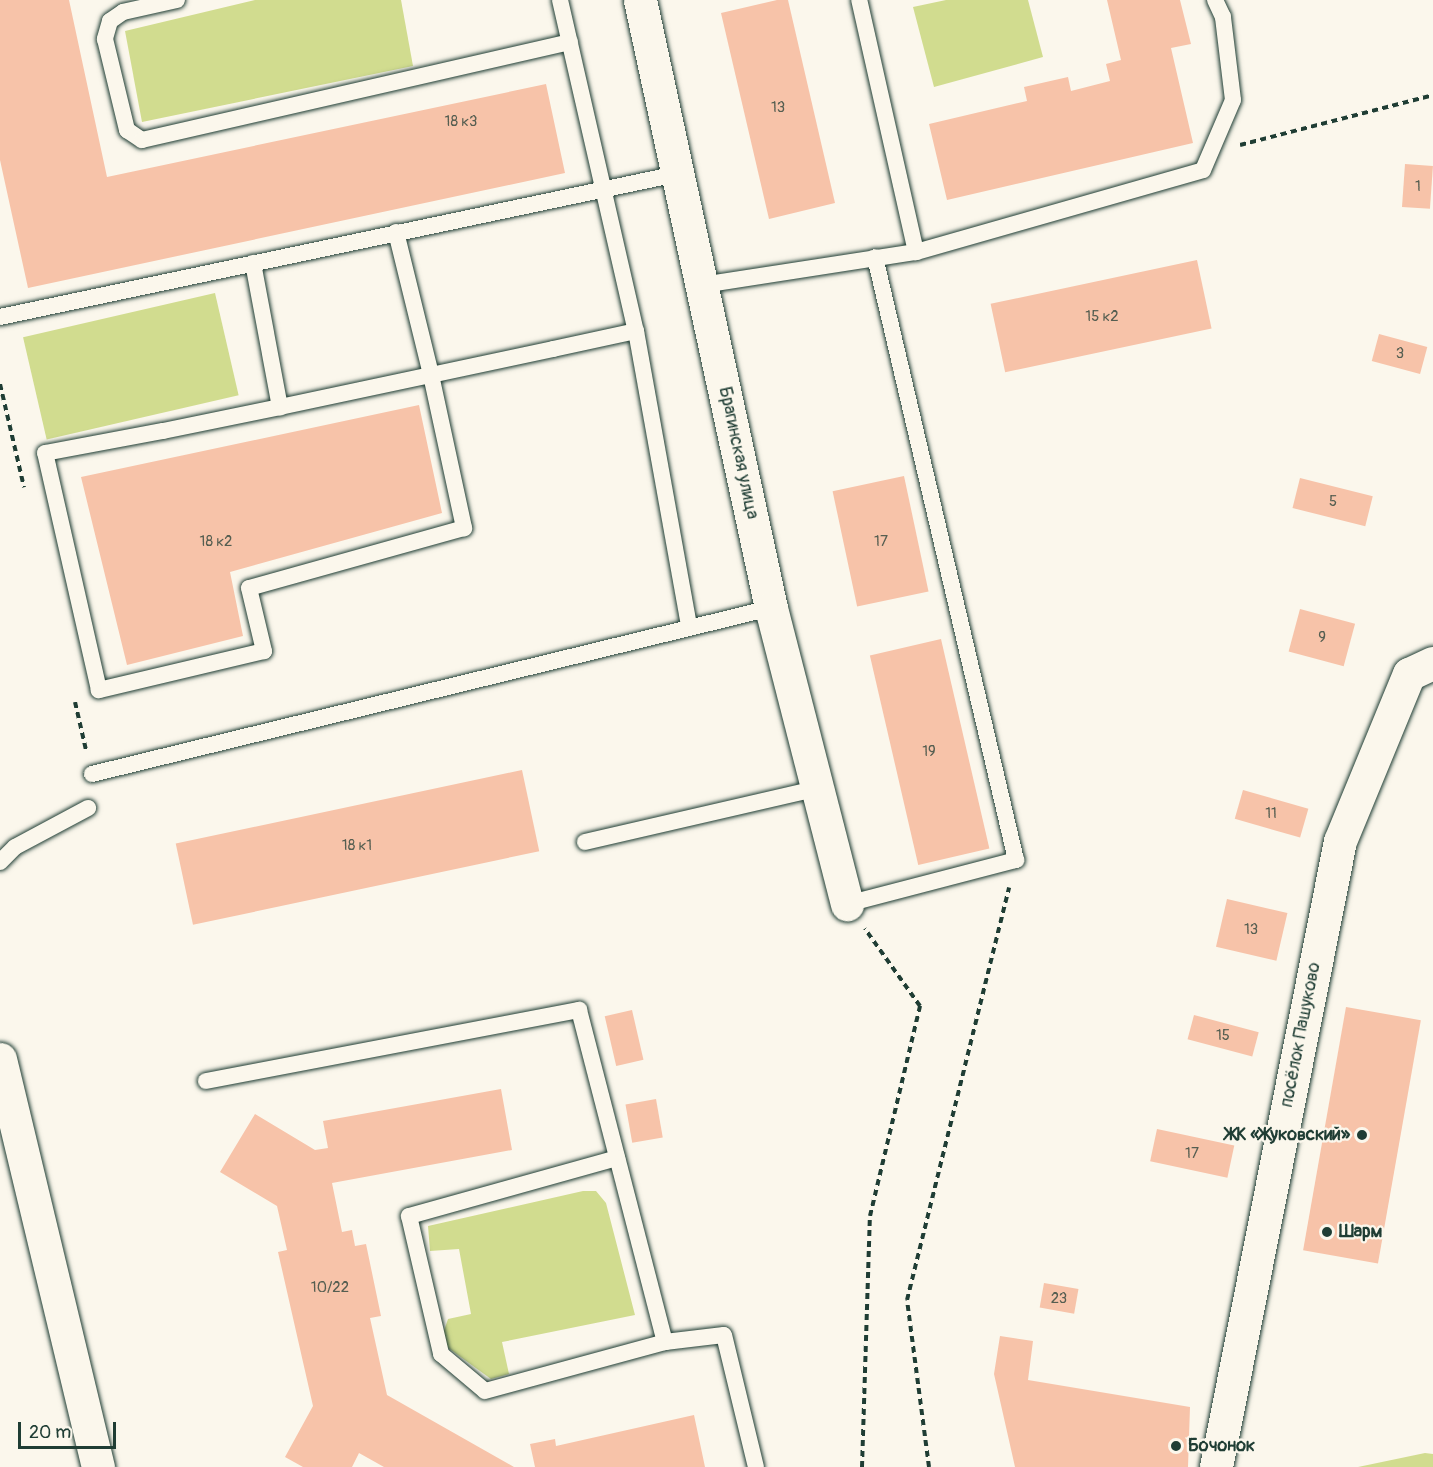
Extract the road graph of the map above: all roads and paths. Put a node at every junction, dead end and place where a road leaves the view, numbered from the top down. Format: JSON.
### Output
{"nodes":[{"id":1,"x":177,"y":0,"type":"edge"},
{"id":2,"x":560,"y":0,"type":"edge"},
{"id":3,"x":640,"y":0,"type":"edge"},
{"id":4,"x":859,"y":0,"type":"edge"},
{"id":5,"x":1215,"y":0,"type":"edge"},
{"id":6,"x":570,"y":42,"type":"junction"},
{"id":7,"x":1433,"y":95,"type":"edge"},
{"id":8,"x":1210,"y":153,"type":"junction"},
{"id":9,"x":677,"y":174,"type":"junction"},
{"id":10,"x":602,"y":189,"type":"junction"},
{"id":11,"x":396,"y":232,"type":"junction"},
{"id":12,"x":916,"y":252,"type":"junction"},
{"id":13,"x":875,"y":257,"type":"junction"},
{"id":14,"x":253,"y":263,"type":"junction"},
{"id":15,"x":702,"y":285,"type":"junction"},
{"id":16,"x":0,"y":316,"type":"edge"},
{"id":17,"x":636,"y":332,"type":"junction"},
{"id":18,"x":431,"y":375,"type":"junction"},
{"id":19,"x":280,"y":407,"type":"junction"},
{"id":20,"x":771,"y":608,"type":"junction"},
{"id":21,"x":689,"y":626,"type":"junction"},
{"id":22,"x":1433,"y":663,"type":"edge"},
{"id":23,"x":92,"y":774,"type":"dead end"},
{"id":24,"x":818,"y":788,"type":"junction"},
{"id":25,"x":88,"y":808,"type":"dead end"},
{"id":26,"x":585,"y":842,"type":"dead end"},
{"id":27,"x":1016,"y":860,"type":"junction"},
{"id":28,"x":0,"y":862,"type":"edge"},
{"id":29,"x":847,"y":904,"type":"junction"},
{"id":30,"x":0,"y":1059,"type":"edge"},
{"id":31,"x":206,"y":1081,"type":"dead end"},
{"id":32,"x":617,"y":1158,"type":"junction"},
{"id":33,"x":665,"y":1342,"type":"junction"},
{"id":34,"x":98,"y":1467,"type":"edge"},
{"id":35,"x":756,"y":1467,"type":"edge"},
{"id":36,"x":862,"y":1467,"type":"edge"},
{"id":37,"x":929,"y":1467,"type":"edge"},
{"id":38,"x":1216,"y":1467,"type":"edge"}],
"edges":[{"from":1,"to":6,"type":"lane"},
{"from":2,"to":6,"type":"lane"},
{"from":3,"to":9,"type":"street","name":"Брагинская улица"},
{"from":4,"to":12,"type":"lane"},
{"from":5,"to":8,"type":"lane"},
{"from":6,"to":10,"type":"lane"},
{"from":7,"to":8,"type":"path"},
{"from":8,"to":12,"type":"lane"},
{"from":9,"to":10,"type":"lane"},
{"from":9,"to":15,"type":"street","name":"Брагинская улица"},
{"from":10,"to":11,"type":"lane"},
{"from":10,"to":17,"type":"lane"},
{"from":11,"to":14,"type":"lane"},
{"from":11,"to":18,"type":"lane"},
{"from":12,"to":13,"type":"lane"},
{"from":13,"to":15,"type":"lane"},
{"from":13,"to":27,"type":"lane"},
{"from":14,"to":16,"type":"lane"},
{"from":14,"to":19,"type":"lane"},
{"from":15,"to":20,"type":"street","name":"Брагинская улица"},
{"from":17,"to":18,"type":"lane"},
{"from":17,"to":21,"type":"lane"},
{"from":18,"to":19,"type":"lane"},
{"from":18,"to":19,"type":"lane"},
{"from":20,"to":21,"type":"lane"},
{"from":20,"to":24,"type":"street","name":"Брагинская улица"},
{"from":21,"to":23,"type":"lane"},
{"from":22,"to":38,"type":"street","name":"посёлок Пашуково"},
{"from":24,"to":26,"type":"lane"},
{"from":24,"to":29,"type":"street","name":"Брагинская улица"},
{"from":25,"to":28,"type":"lane"},
{"from":27,"to":29,"type":"lane"},
{"from":27,"to":37,"type":"path"},
{"from":29,"to":36,"type":"path"},
{"from":30,"to":34,"type":"street"},
{"from":31,"to":32,"type":"lane"},
{"from":32,"to":33,"type":"lane"},
{"from":32,"to":33,"type":"lane"},
{"from":33,"to":35,"type":"lane"}]}
